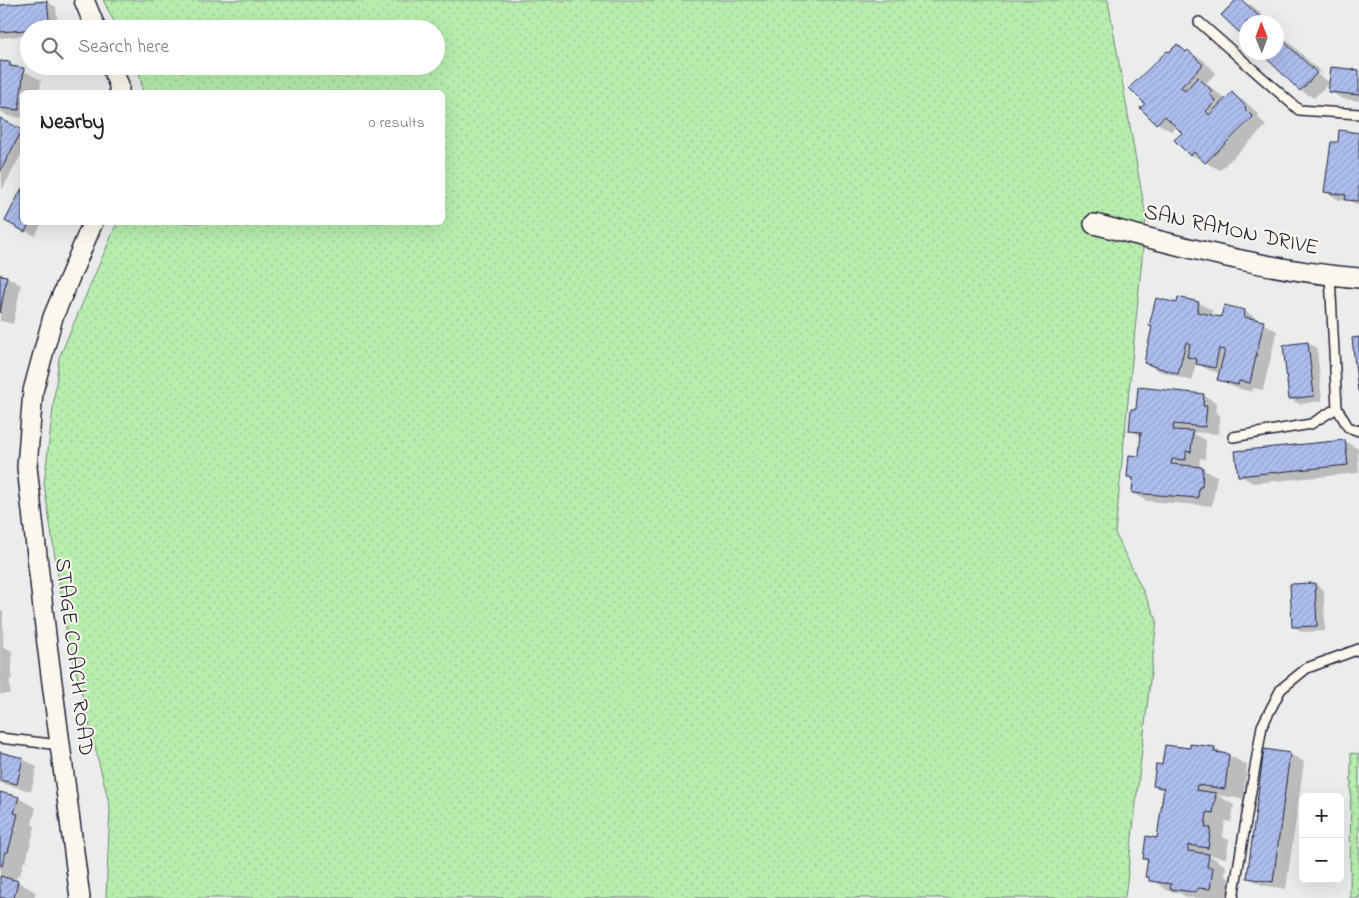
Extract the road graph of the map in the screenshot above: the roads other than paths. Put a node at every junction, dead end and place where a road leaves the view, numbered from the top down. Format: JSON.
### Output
{"nodes":[{"id":1,"x":84,"y":0,"type":"edge"},
{"id":2,"x":92,"y":20,"type":"edge"},
{"id":3,"x":1199,"y":22,"type":"dead end"},
{"id":4,"x":115,"y":75,"type":"edge"},
{"id":5,"x":119,"y":90,"type":"edge"},
{"id":6,"x":1359,"y":114,"type":"edge"},
{"id":7,"x":1094,"y":224,"type":"dead end"},
{"id":8,"x":92,"y":225,"type":"edge"},
{"id":9,"x":1330,"y":276,"type":"junction"},
{"id":10,"x":1359,"y":278,"type":"edge"},
{"id":11,"x":1337,"y":408,"type":"junction"},
{"id":12,"x":1359,"y":431,"type":"edge"},
{"id":13,"x":1233,"y":437,"type":"dead end"},
{"id":14,"x":1359,"y":649,"type":"edge"},
{"id":15,"x":0,"y":738,"type":"edge"},
{"id":16,"x":60,"y":745,"type":"junction"},
{"id":17,"x":80,"y":898,"type":"edge"},
{"id":18,"x":1234,"y":898,"type":"edge"}],
"edges":[{"from":1,"to":2,"type":"street"},
{"from":3,"to":6,"type":"lane"},
{"from":4,"to":5,"type":"street"},
{"from":7,"to":9,"type":"street","name":"SAN RAMON DRIVE"},
{"from":8,"to":16,"type":"street","name":"STAGE COACH ROAD"},
{"from":9,"to":10,"type":"street","name":"SAN RAMON DRIVE"},
{"from":9,"to":11,"type":"lane"},
{"from":11,"to":12,"type":"lane"},
{"from":11,"to":13,"type":"lane"},
{"from":14,"to":18,"type":"lane"},
{"from":15,"to":16,"type":"lane"},
{"from":16,"to":17,"type":"street","name":"STAGE COACH ROAD"}]}
